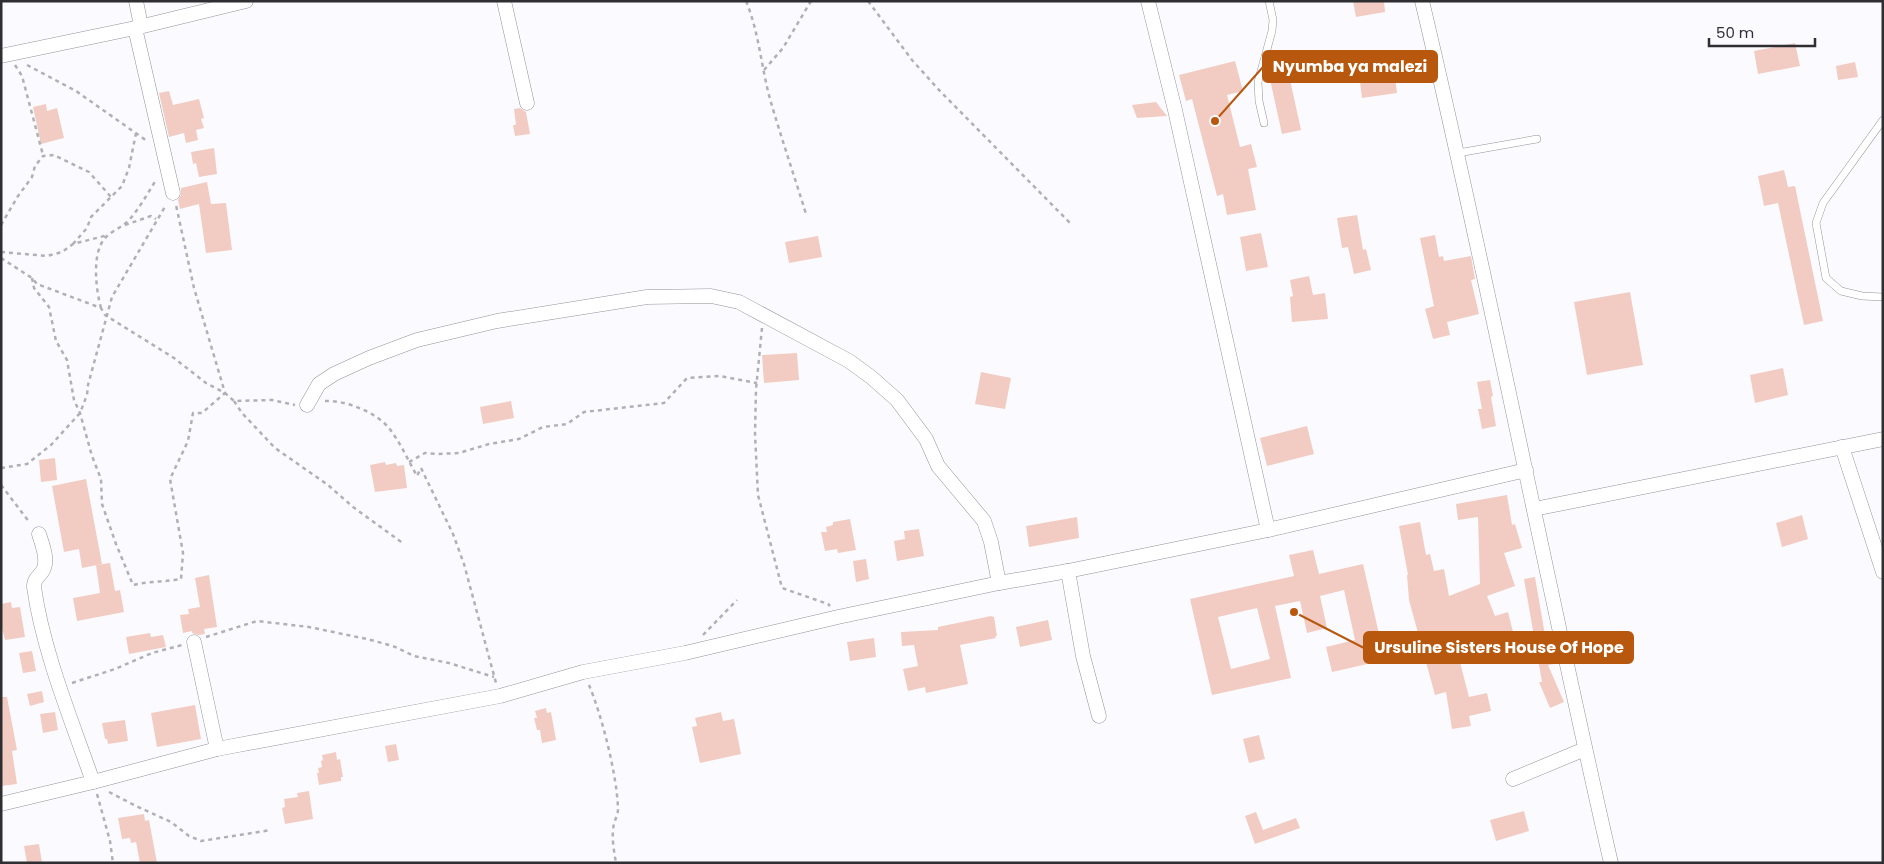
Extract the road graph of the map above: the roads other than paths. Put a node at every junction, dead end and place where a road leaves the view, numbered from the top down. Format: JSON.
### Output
{"nodes":[{"id":1,"x":136,"y":1,"type":"edge"},
{"id":2,"x":246,"y":1,"type":"edge"},
{"id":3,"x":504,"y":1,"type":"edge"},
{"id":4,"x":1148,"y":1,"type":"edge"},
{"id":5,"x":1269,"y":1,"type":"edge"},
{"id":6,"x":1422,"y":1,"type":"edge"},
{"id":7,"x":138,"y":27,"type":"junction"},
{"id":8,"x":6,"y":56,"type":"edge"},
{"id":9,"x":527,"y":102,"type":"dead end"},
{"id":10,"x":1883,"y":120,"type":"edge"},
{"id":11,"x":1264,"y":123,"type":"dead end"},
{"id":12,"x":1537,"y":139,"type":"dead end"},
{"id":13,"x":1458,"y":152,"type":"junction"},
{"id":14,"x":173,"y":193,"type":"road end"},
{"id":15,"x":1883,"y":298,"type":"edge"},
{"id":16,"x":307,"y":405,"type":"road end"},
{"id":17,"x":1883,"y":438,"type":"edge"},
{"id":18,"x":1842,"y":447,"type":"junction"},
{"id":19,"x":1526,"y":470,"type":"junction"},
{"id":20,"x":1534,"y":509,"type":"junction"},
{"id":21,"x":1268,"y":530,"type":"junction"},
{"id":22,"x":39,"y":534,"type":"road end"},
{"id":23,"x":1068,"y":571,"type":"junction"},
{"id":24,"x":1883,"y":572,"type":"edge"},
{"id":25,"x":999,"y":583,"type":"junction"},
{"id":26,"x":194,"y":642,"type":"road end"},
{"id":27,"x":1099,"y":716,"type":"dead end"},
{"id":28,"x":217,"y":749,"type":"junction"},
{"id":29,"x":1585,"y":749,"type":"junction"},
{"id":30,"x":1513,"y":779,"type":"dead end"},
{"id":31,"x":93,"y":782,"type":"junction"},
{"id":32,"x":1,"y":804,"type":"edge"},
{"id":33,"x":1611,"y":863,"type":"edge"}],
"edges":[{"from":1,"to":7,"type":"street"},
{"from":2,"to":7,"type":"street"},
{"from":3,"to":9,"type":"street"},
{"from":4,"to":21,"type":"street"},
{"from":5,"to":11,"type":"lane"},
{"from":6,"to":13,"type":"street"},
{"from":7,"to":8,"type":"street"},
{"from":7,"to":14,"type":"street"},
{"from":10,"to":15,"type":"lane"},
{"from":12,"to":13,"type":"lane"},
{"from":13,"to":19,"type":"street"},
{"from":16,"to":25,"type":"street"},
{"from":17,"to":18,"type":"street"},
{"from":18,"to":20,"type":"street"},
{"from":18,"to":24,"type":"street"},
{"from":19,"to":20,"type":"street"},
{"from":19,"to":21,"type":"street"},
{"from":20,"to":29,"type":"street"},
{"from":21,"to":23,"type":"street"},
{"from":22,"to":31,"type":"street"},
{"from":23,"to":25,"type":"street"},
{"from":23,"to":27,"type":"street"},
{"from":25,"to":28,"type":"street"},
{"from":26,"to":28,"type":"street"},
{"from":28,"to":31,"type":"street"},
{"from":29,"to":30,"type":"street"},
{"from":29,"to":33,"type":"street"},
{"from":31,"to":32,"type":"street"}]}
